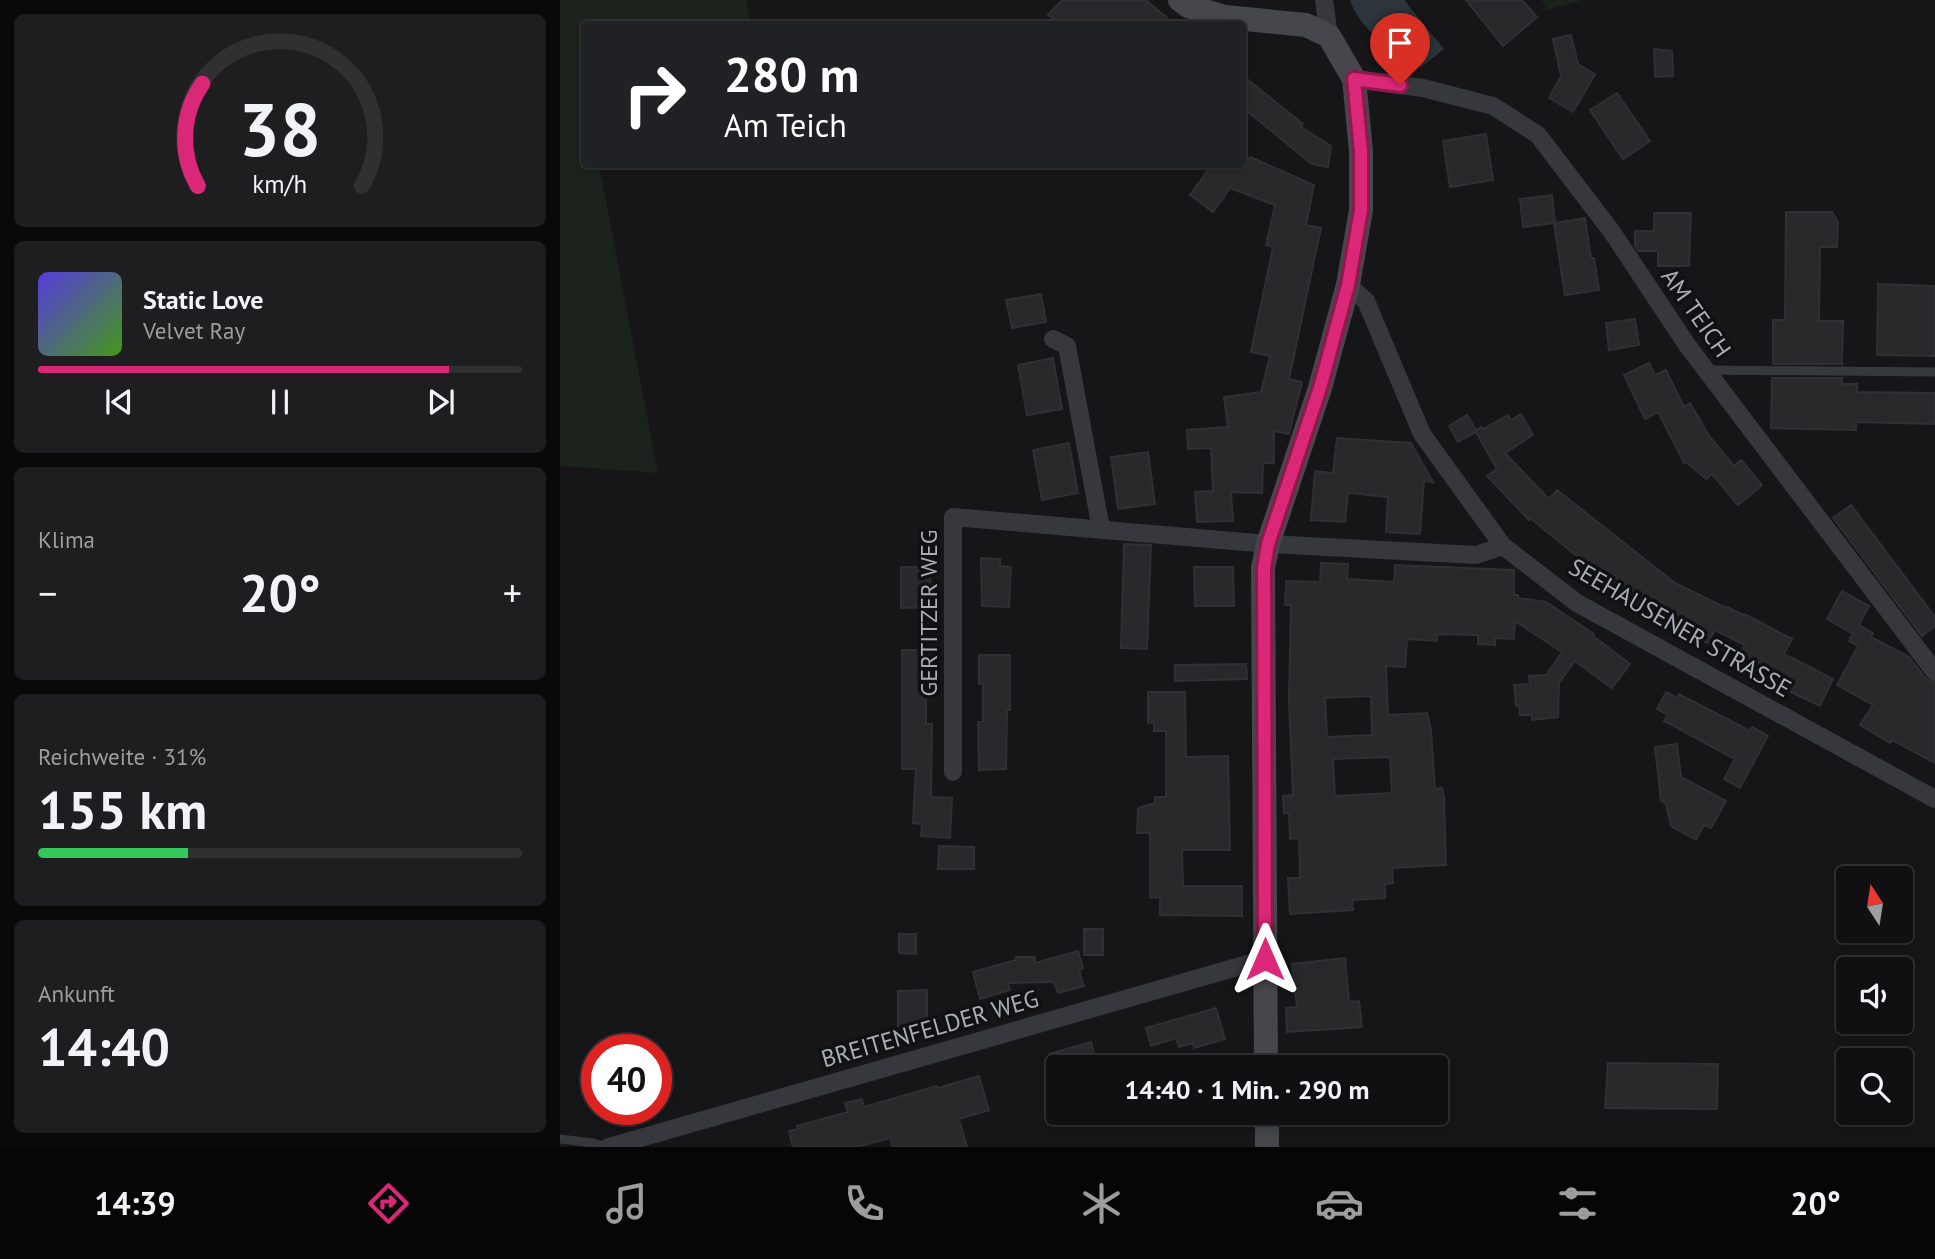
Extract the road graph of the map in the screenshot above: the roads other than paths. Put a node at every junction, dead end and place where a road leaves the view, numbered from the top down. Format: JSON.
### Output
{"nodes":[{"id":1,"x":1180,"y":0,"type":"edge"},
{"id":2,"x":1324,"y":0,"type":"edge"},
{"id":3,"x":1329,"y":36,"type":"junction"},
{"id":4,"x":1354,"y":79,"type":"junction"},
{"id":5,"x":1348,"y":285,"type":"junction"},
{"id":6,"x":1053,"y":339,"type":"dead end"},
{"id":7,"x":1706,"y":370,"type":"junction"},
{"id":8,"x":1935,"y":372,"type":"edge"},
{"id":9,"x":1101,"y":529,"type":"junction"},
{"id":10,"x":1268,"y":544,"type":"junction"},
{"id":11,"x":1503,"y":546,"type":"junction"},
{"id":12,"x":1935,"y":672,"type":"edge"},
{"id":13,"x":953,"y":772,"type":"dead end"},
{"id":14,"x":1935,"y":799,"type":"edge"},
{"id":15,"x":1265,"y":959,"type":"junction"},
{"id":16,"x":1266,"y":1055,"type":"edge"},
{"id":17,"x":1267,"y":1125,"type":"edge"},
{"id":18,"x":560,"y":1139,"type":"edge"},
{"id":19,"x":608,"y":1147,"type":"edge"},
{"id":20,"x":1267,"y":1147,"type":"edge"}],
"edges":[{"from":1,"to":3,"type":"street"},
{"from":2,"to":3,"type":"street"},
{"from":3,"to":4,"type":"street"},
{"from":4,"to":5,"type":"street"},
{"from":4,"to":7,"type":"street","name":"AM TEICH"},
{"from":5,"to":10,"type":"street"},
{"from":5,"to":11,"type":"street","name":"SEEHAUSENER STRASSE"},
{"from":6,"to":9,"type":"street"},
{"from":7,"to":8,"type":"lane"},
{"from":7,"to":12,"type":"street","name":"AM TEICH"},
{"from":9,"to":10,"type":"street","name":"GERTITZER WEG"},
{"from":9,"to":13,"type":"street","name":"GERTITZER WEG"},
{"from":10,"to":11,"type":"street"},
{"from":10,"to":15,"type":"street"},
{"from":11,"to":14,"type":"street","name":"SEEHAUSENER STRASSE"},
{"from":15,"to":16,"type":"street"},
{"from":15,"to":19,"type":"street","name":"BREITENFELDER WEG"},
{"from":17,"to":20,"type":"street"},
{"from":18,"to":19,"type":"lane"}]}
